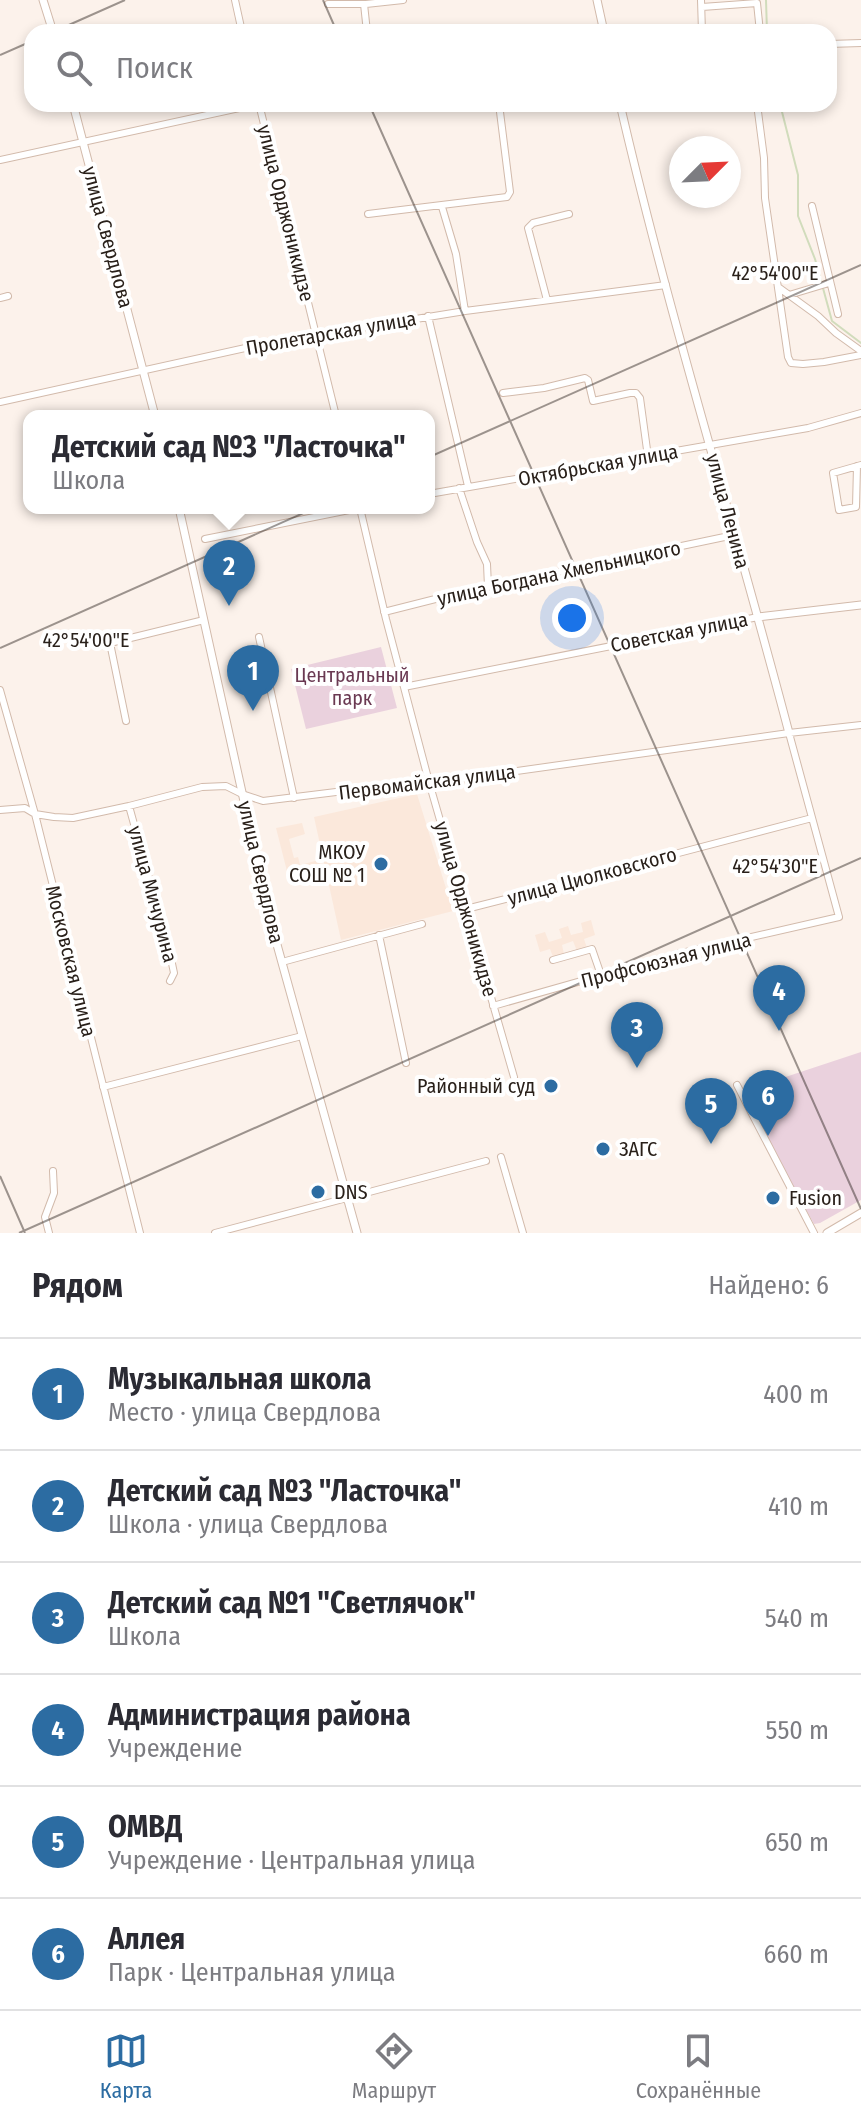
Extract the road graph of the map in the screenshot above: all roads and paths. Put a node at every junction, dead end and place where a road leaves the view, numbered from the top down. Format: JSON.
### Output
{"nodes":[{"id":1,"x":43,"y":0,"type":"edge"},
{"id":2,"x":235,"y":0,"type":"edge"},
{"id":3,"x":403,"y":0,"type":"edge"},
{"id":4,"x":597,"y":0,"type":"edge"},
{"id":5,"x":758,"y":2,"type":"edge"},
{"id":6,"x":328,"y":4,"type":"dead end"},
{"id":7,"x":364,"y":4,"type":"junction"},
{"id":8,"x":702,"y":4,"type":"edge"},
{"id":9,"x":50,"y":24,"type":"edge"},
{"id":10,"x":240,"y":24,"type":"edge"},
{"id":11,"x":366,"y":24,"type":"edge"},
{"id":12,"x":602,"y":24,"type":"edge"},
{"id":13,"x":759,"y":24,"type":"edge"},
{"id":14,"x":861,"y":43,"type":"edge"},
{"id":15,"x":837,"y":44,"type":"edge"},
{"id":16,"x":75,"y":112,"type":"edge"},
{"id":17,"x":222,"y":112,"type":"edge"},
{"id":18,"x":260,"y":112,"type":"edge"},
{"id":19,"x":500,"y":112,"type":"edge"},
{"id":20,"x":622,"y":112,"type":"edge"},
{"id":21,"x":758,"y":112,"type":"edge"},
{"id":22,"x":83,"y":143,"type":"junction"},
{"id":23,"x":0,"y":160,"type":"edge"},
{"id":24,"x":812,"y":206,"type":"dead end"},
{"id":25,"x":442,"y":207,"type":"junction"},
{"id":26,"x":368,"y":214,"type":"dead end"},
{"id":27,"x":569,"y":214,"type":"dead end"},
{"id":28,"x":829,"y":283,"type":"junction"},
{"id":29,"x":666,"y":285,"type":"junction"},
{"id":30,"x":778,"y":287,"type":"junction"},
{"id":31,"x":789,"y":295,"type":"junction"},
{"id":32,"x":547,"y":300,"type":"junction"},
{"id":33,"x":465,"y":311,"type":"junction"},
{"id":34,"x":838,"y":314,"type":"dead end"},
{"id":35,"x":428,"y":316,"type":"junction"},
{"id":36,"x":317,"y":336,"type":"junction"},
{"id":37,"x":861,"y":353,"type":"edge"},
{"id":38,"x":143,"y":371,"type":"junction"},
{"id":39,"x":503,"y":393,"type":"dead end"},
{"id":40,"x":0,"y":402,"type":"edge"},
{"id":41,"x":153,"y":410,"type":"edge"},
{"id":42,"x":335,"y":410,"type":"edge"},
{"id":43,"x":861,"y":414,"type":"edge"},
{"id":44,"x":710,"y":446,"type":"junction"},
{"id":45,"x":648,"y":457,"type":"junction"},
{"id":46,"x":859,"y":466,"type":"edge"},
{"id":47,"x":468,"y":486,"type":"junction"},
{"id":48,"x":459,"y":488,"type":"junction"},
{"id":49,"x":435,"y":493,"type":"edge"},
{"id":50,"x":180,"y":514,"type":"edge"},
{"id":51,"x":330,"y":514,"type":"edge"},
{"id":52,"x":361,"y":514,"type":"edge"},
{"id":53,"x":734,"y":535,"type":"junction"},
{"id":54,"x":205,"y":539,"type":"dead end"},
{"id":55,"x":488,"y":587,"type":"junction"},
{"id":56,"x":861,"y":605,"type":"edge"},
{"id":57,"x":384,"y":612,"type":"junction"},
{"id":58,"x":758,"y":617,"type":"junction"},
{"id":59,"x":204,"y":620,"type":"junction"},
{"id":60,"x":259,"y":637,"type":"dead end"},
{"id":61,"x":404,"y":687,"type":"junction"},
{"id":62,"x":0,"y":690,"type":"edge"},
{"id":63,"x":126,"y":721,"type":"dead end"},
{"id":64,"x":861,"y":725,"type":"edge"},
{"id":65,"x":789,"y":733,"type":"junction"},
{"id":66,"x":429,"y":782,"type":"junction"},
{"id":67,"x":242,"y":794,"type":"junction"},
{"id":68,"x":294,"y":798,"type":"junction"},
{"id":69,"x":129,"y":806,"type":"junction"},
{"id":70,"x":0,"y":810,"type":"edge"},
{"id":71,"x":35,"y":814,"type":"junction"},
{"id":72,"x":812,"y":818,"type":"junction"},
{"id":73,"x":466,"y":909,"type":"junction"},
{"id":74,"x":839,"y":917,"type":"joint"},
{"id":75,"x":422,"y":924,"type":"dead end"},
{"id":76,"x":379,"y":935,"type":"junction"},
{"id":77,"x":553,"y":960,"type":"dead end"},
{"id":78,"x":282,"y":962,"type":"junction"},
{"id":79,"x":601,"y":975,"type":"junction"},
{"id":80,"x":170,"y":981,"type":"dead end"},
{"id":81,"x":493,"y":1006,"type":"junction"},
{"id":82,"x":302,"y":1036,"type":"junction"},
{"id":83,"x":406,"y":1063,"type":"dead end"},
{"id":84,"x":514,"y":1077,"type":"dead end"},
{"id":85,"x":737,"y":1085,"type":"dead end"},
{"id":86,"x":103,"y":1087,"type":"junction"},
{"id":87,"x":501,"y":1157,"type":"dead end"},
{"id":88,"x":486,"y":1161,"type":"dead end"},
{"id":89,"x":53,"y":1171,"type":"dead end"},
{"id":90,"x":347,"y":1199,"type":"junction"},
{"id":91,"x":861,"y":1213,"type":"edge"},
{"id":92,"x":830,"y":1232,"type":"edge"},
{"id":93,"x":49,"y":1233,"type":"edge"},
{"id":94,"x":140,"y":1233,"type":"edge"},
{"id":95,"x":215,"y":1233,"type":"edge"},
{"id":96,"x":357,"y":1233,"type":"edge"},
{"id":97,"x":523,"y":1233,"type":"edge"},
{"id":98,"x":814,"y":1233,"type":"edge"}],
"edges":[{"from":1,"to":9,"type":"street"},
{"from":2,"to":10,"type":"street"},
{"from":3,"to":7,"type":"street"},
{"from":4,"to":12,"type":"street"},
{"from":5,"to":8,"type":"street"},
{"from":5,"to":13,"type":"street"},
{"from":6,"to":7,"type":"street"},
{"from":7,"to":11,"type":"street"},
{"from":14,"to":15,"type":"street"},
{"from":16,"to":22,"type":"street","name":"улица Свердлова"},
{"from":17,"to":22,"type":"street"},
{"from":18,"to":36,"type":"street","name":"улица Орджоникидзе"},
{"from":19,"to":25,"type":"street"},
{"from":20,"to":29,"type":"street","name":"улица Ленина"},
{"from":21,"to":30,"type":"street"},
{"from":22,"to":23,"type":"street"},
{"from":22,"to":38,"type":"street","name":"улица Свердлова"},
{"from":24,"to":28,"type":"street"},
{"from":25,"to":26,"type":"street"},
{"from":25,"to":33,"type":"street"},
{"from":27,"to":32,"type":"street"},
{"from":28,"to":31,"type":"street"},
{"from":28,"to":34,"type":"street"},
{"from":29,"to":32,"type":"street","name":"Пролетарская улица"},
{"from":29,"to":44,"type":"street","name":"улица Ленина"},
{"from":30,"to":31,"type":"street"},
{"from":30,"to":37,"type":"street"},
{"from":31,"to":37,"type":"street"},
{"from":32,"to":33,"type":"street","name":"Пролетарская улица"},
{"from":33,"to":35,"type":"street","name":"Пролетарская улица"},
{"from":35,"to":36,"type":"street","name":"Пролетарская улица"},
{"from":35,"to":47,"type":"street"},
{"from":36,"to":38,"type":"street","name":"Пролетарская улица"},
{"from":36,"to":42,"type":"street","name":"улица Орджоникидзе"},
{"from":38,"to":40,"type":"street","name":"Пролетарская улица"},
{"from":38,"to":41,"type":"street","name":"улица Свердлова"},
{"from":39,"to":45,"type":"street"},
{"from":43,"to":44,"type":"street","name":"Октябрьская улица"},
{"from":44,"to":45,"type":"street","name":"Октябрьская улица"},
{"from":44,"to":53,"type":"street","name":"улица Ленина"},
{"from":45,"to":47,"type":"street","name":"Октябрьская улица"},
{"from":46,"to":46,"type":"street"},
{"from":47,"to":48,"type":"street","name":"Октябрьская улица"},
{"from":48,"to":49,"type":"street","name":"Октябрьская улица"},
{"from":48,"to":55,"type":"street"},
{"from":50,"to":59,"type":"street","name":"улица Свердлова"},
{"from":51,"to":54,"type":"street"},
{"from":52,"to":57,"type":"street","name":"улица Орджоникидзе"},
{"from":53,"to":55,"type":"street","name":"улица Богдана Хмельницкого"},
{"from":53,"to":58,"type":"street","name":"улица Ленина"},
{"from":55,"to":57,"type":"street","name":"улица Богдана Хмельницкого"},
{"from":56,"to":58,"type":"street","name":"Советская улица"},
{"from":57,"to":61,"type":"street","name":"улица Орджоникидзе"},
{"from":58,"to":61,"type":"street","name":"Советская улица"},
{"from":58,"to":65,"type":"street","name":"улица Ленина"},
{"from":59,"to":63,"type":"street"},
{"from":59,"to":67,"type":"street","name":"улица Свердлова"},
{"from":60,"to":68,"type":"street"},
{"from":61,"to":66,"type":"street","name":"улица Орджоникидзе"},
{"from":62,"to":71,"type":"street","name":"Московская улица"},
{"from":64,"to":65,"type":"street","name":"Первомайская улица"},
{"from":65,"to":66,"type":"street","name":"Первомайская улица"},
{"from":65,"to":72,"type":"street","name":"улица Ленина"},
{"from":66,"to":68,"type":"street","name":"Первомайская улица"},
{"from":66,"to":73,"type":"street","name":"улица Орджоникидзе"},
{"from":67,"to":68,"type":"street","name":"Первомайская улица"},
{"from":67,"to":69,"type":"street","name":"Первомайская улица"},
{"from":67,"to":78,"type":"street","name":"улица Свердлова"},
{"from":69,"to":71,"type":"street","name":"Первомайская улица"},
{"from":69,"to":80,"type":"street","name":"улица Мичурина"},
{"from":70,"to":71,"type":"street","name":"Первомайская улица"},
{"from":71,"to":86,"type":"street","name":"Московская улица"},
{"from":72,"to":73,"type":"street","name":"улица Циолковского"},
{"from":72,"to":74,"type":"street","name":"улица Ленина"},
{"from":73,"to":81,"type":"street","name":"улица Орджоникидзе"},
{"from":74,"to":79,"type":"street","name":"Профсоюзная улица"},
{"from":75,"to":76,"type":"street"},
{"from":76,"to":78,"type":"street"},
{"from":76,"to":83,"type":"street"},
{"from":77,"to":79,"type":"street"},
{"from":78,"to":82,"type":"street","name":"улица Свердлова"},
{"from":79,"to":81,"type":"street","name":"Профсоюзная улица"},
{"from":81,"to":84,"type":"street","name":"улица Орджоникидзе"},
{"from":82,"to":86,"type":"street"},
{"from":82,"to":90,"type":"street","name":"улица Свердлова"},
{"from":85,"to":98,"type":"street"},
{"from":86,"to":94,"type":"street","name":"Московская улица"},
{"from":87,"to":97,"type":"street"},
{"from":88,"to":90,"type":"street"},
{"from":89,"to":93,"type":"street"},
{"from":90,"to":95,"type":"street"},
{"from":90,"to":96,"type":"street","name":"улица Свердлова"},
{"from":91,"to":92,"type":"street"}]}
